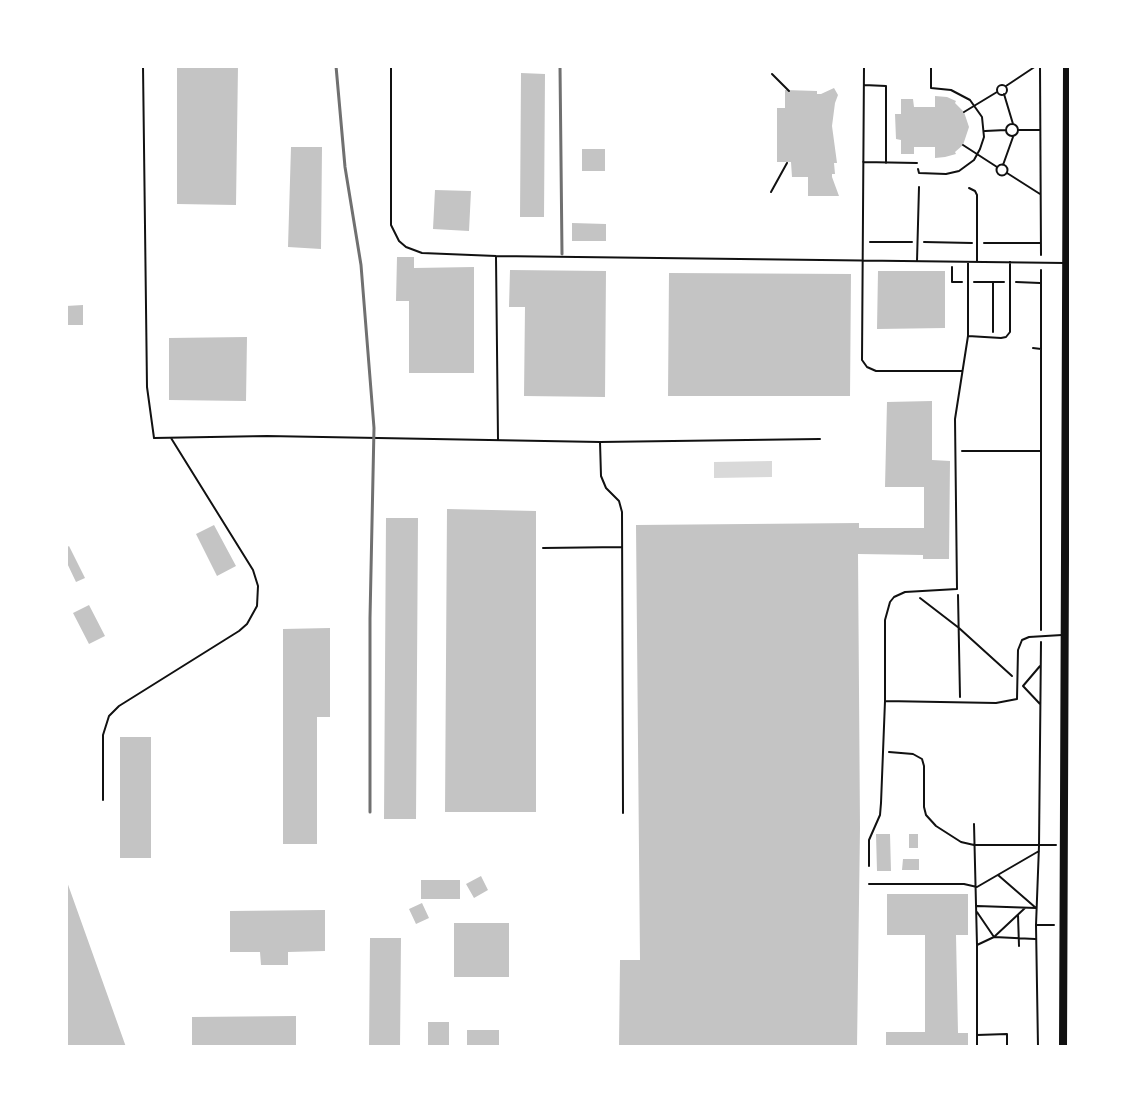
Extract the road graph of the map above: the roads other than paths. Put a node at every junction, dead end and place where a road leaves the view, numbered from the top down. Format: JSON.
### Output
{"nodes":[{"id":1,"x":143,"y":66,"type":"edge"},
{"id":2,"x":391,"y":66,"type":"edge"},
{"id":3,"x":864,"y":66,"type":"edge"},
{"id":4,"x":1067,"y":66,"type":"edge"},
{"id":5,"x":772,"y":74,"type":"dead end"},
{"id":6,"x":863,"y":85,"type":"junction"},
{"id":7,"x":789,"y":91,"type":"dead end"},
{"id":8,"x":863,"y":162,"type":"junction"},
{"id":9,"x":786,"y":163,"type":"dead end"},
{"id":10,"x":886,"y":163,"type":"junction"},
{"id":11,"x":917,"y":163,"type":"road end"},
{"id":12,"x":919,"y":187,"type":"dead end"},
{"id":13,"x":969,"y":188,"type":"dead end"},
{"id":14,"x":771,"y":192,"type":"dead end"},
{"id":15,"x":496,"y":256,"type":"junction"},
{"id":16,"x":862,"y":261,"type":"junction"},
{"id":17,"x":917,"y":261,"type":"junction"},
{"id":18,"x":968,"y":262,"type":"junction"},
{"id":19,"x":977,"y":262,"type":"junction"},
{"id":20,"x":1010,"y":262,"type":"junction"},
{"id":21,"x":1065,"y":263,"type":"junction"},
{"id":22,"x":968,"y":336,"type":"junction"},
{"id":23,"x":962,"y":371,"type":"junction"},
{"id":24,"x":171,"y":438,"type":"junction"},
{"id":25,"x":820,"y":439,"type":"dead end"},
{"id":26,"x":498,"y":440,"type":"junction"},
{"id":27,"x":600,"y":442,"type":"junction"},
{"id":28,"x":622,"y":547,"type":"junction"},
{"id":29,"x":543,"y":548,"type":"dead end"},
{"id":30,"x":1064,"y":635,"type":"junction"},
{"id":31,"x":885,"y":701,"type":"junction"},
{"id":32,"x":103,"y":800,"type":"dead end"},
{"id":33,"x":1064,"y":805,"type":"junction"},
{"id":34,"x":623,"y":813,"type":"dead end"},
{"id":35,"x":1071,"y":813,"type":"edge"},
{"id":36,"x":869,"y":866,"type":"dead end"},
{"id":37,"x":1071,"y":875,"type":"edge"},
{"id":38,"x":1063,"y":883,"type":"junction"},
{"id":39,"x":1063,"y":1047,"type":"edge"}],
"edges":[{"from":1,"to":24,"type":"lane"},
{"from":2,"to":15,"type":"lane"},
{"from":3,"to":6,"type":"lane"},
{"from":4,"to":21,"type":"main road"},
{"from":5,"to":7,"type":"lane"},
{"from":6,"to":8,"type":"lane"},
{"from":6,"to":10,"type":"lane"},
{"from":8,"to":10,"type":"lane"},
{"from":8,"to":16,"type":"lane"},
{"from":9,"to":14,"type":"lane"},
{"from":10,"to":11,"type":"lane"},
{"from":12,"to":17,"type":"lane"},
{"from":13,"to":19,"type":"lane"},
{"from":15,"to":16,"type":"lane"},
{"from":15,"to":26,"type":"lane"},
{"from":16,"to":17,"type":"lane"},
{"from":16,"to":23,"type":"lane"},
{"from":17,"to":18,"type":"lane"},
{"from":18,"to":19,"type":"lane"},
{"from":18,"to":22,"type":"lane"},
{"from":19,"to":20,"type":"lane"},
{"from":20,"to":21,"type":"lane"},
{"from":20,"to":22,"type":"lane"},
{"from":21,"to":30,"type":"main road"},
{"from":22,"to":23,"type":"lane"},
{"from":23,"to":31,"type":"lane"},
{"from":24,"to":26,"type":"lane"},
{"from":24,"to":32,"type":"lane"},
{"from":25,"to":27,"type":"lane"},
{"from":26,"to":27,"type":"lane"},
{"from":27,"to":28,"type":"lane"},
{"from":28,"to":29,"type":"lane"},
{"from":28,"to":34,"type":"lane"},
{"from":30,"to":31,"type":"lane"},
{"from":30,"to":33,"type":"main road"},
{"from":31,"to":36,"type":"lane"},
{"from":33,"to":35,"type":"main road"},
{"from":33,"to":38,"type":"main road"},
{"from":37,"to":38,"type":"main road"},
{"from":38,"to":39,"type":"main road"}]}
